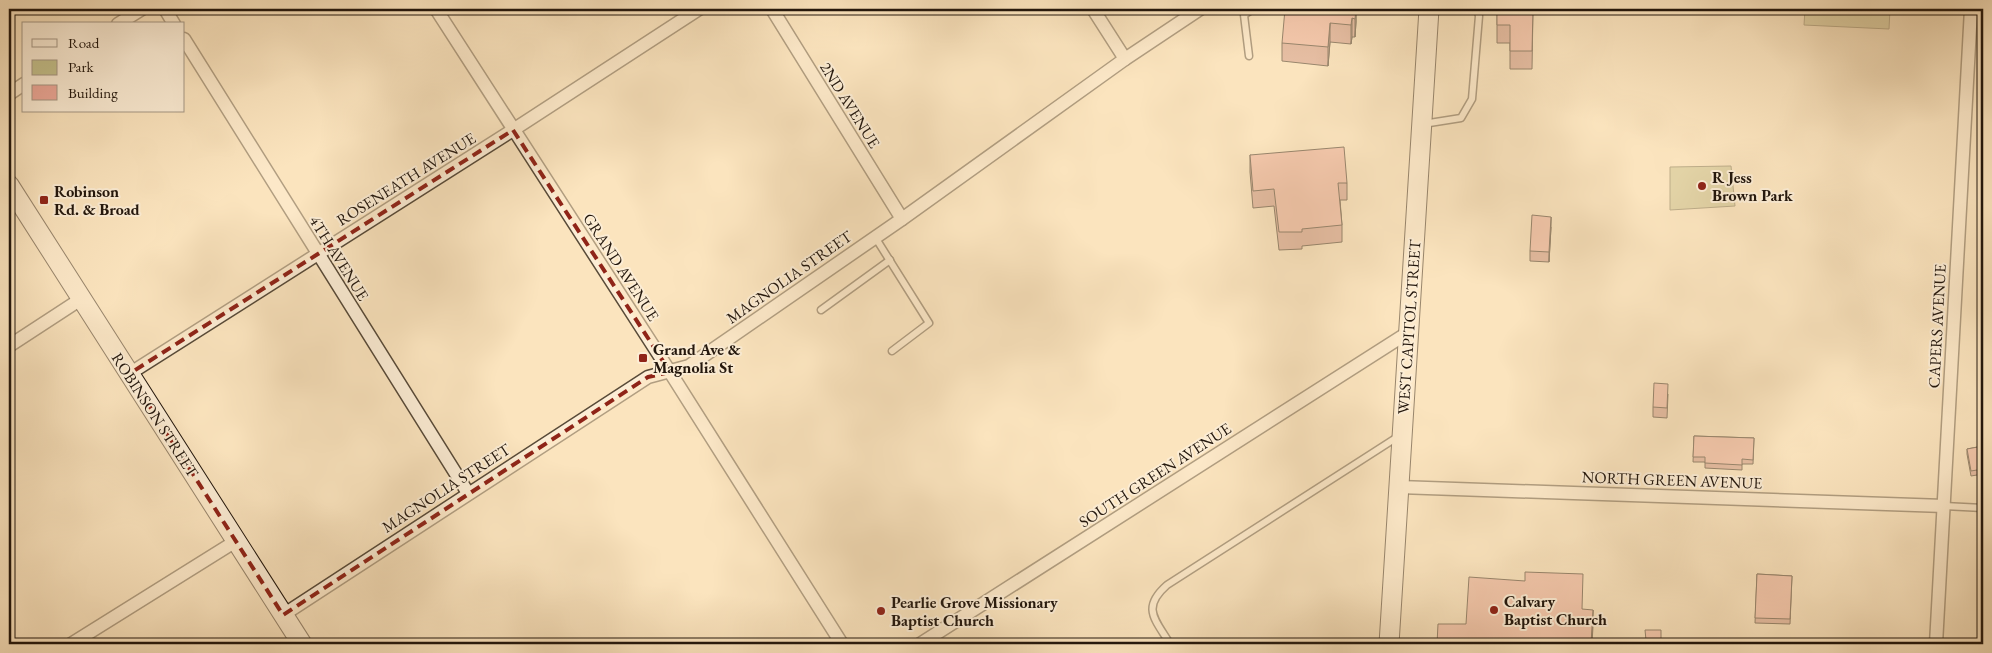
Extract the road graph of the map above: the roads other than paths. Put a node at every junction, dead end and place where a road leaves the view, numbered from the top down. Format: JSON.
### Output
{"nodes":[{"id":1,"x":142,"y":9,"type":"edge"},
{"id":2,"x":165,"y":9,"type":"edge"},
{"id":3,"x":436,"y":9,"type":"edge"},
{"id":4,"x":699,"y":9,"type":"edge"},
{"id":5,"x":772,"y":9,"type":"edge"},
{"id":6,"x":1093,"y":9,"type":"edge"},
{"id":7,"x":1200,"y":9,"type":"edge"},
{"id":8,"x":1253,"y":9,"type":"edge"},
{"id":9,"x":1429,"y":9,"type":"edge"},
{"id":10,"x":1477,"y":9,"type":"edge"},
{"id":11,"x":1971,"y":9,"type":"edge"},
{"id":12,"x":1243,"y":12,"type":"edge"},
{"id":13,"x":121,"y":22,"type":"edge"},
{"id":14,"x":173,"y":22,"type":"edge"},
{"id":15,"x":185,"y":41,"type":"edge"},
{"id":16,"x":1248,"y":56,"type":"dead end"},
{"id":17,"x":1125,"y":59,"type":"junction"},
{"id":18,"x":22,"y":85,"type":"edge"},
{"id":19,"x":9,"y":94,"type":"edge"},
{"id":20,"x":1422,"y":124,"type":"junction"},
{"id":21,"x":513,"y":130,"type":"junction"},
{"id":22,"x":9,"y":185,"type":"edge"},
{"id":23,"x":902,"y":219,"type":"junction"},
{"id":24,"x":874,"y":237,"type":"junction"},
{"id":25,"x":318,"y":254,"type":"junction"},
{"id":26,"x":890,"y":260,"type":"junction"},
{"id":27,"x":81,"y":299,"type":"junction"},
{"id":28,"x":820,"y":310,"type":"dead end"},
{"id":29,"x":1409,"y":332,"type":"junction"},
{"id":30,"x":9,"y":346,"type":"edge"},
{"id":31,"x":892,"y":351,"type":"dead end"},
{"id":32,"x":670,"y":372,"type":"junction"},
{"id":33,"x":129,"y":374,"type":"junction"},
{"id":34,"x":1402,"y":434,"type":"junction"},
{"id":35,"x":1399,"y":487,"type":"junction"},
{"id":36,"x":468,"y":493,"type":"junction"},
{"id":37,"x":1944,"y":506,"type":"junction"},
{"id":38,"x":1983,"y":508,"type":"edge"},
{"id":39,"x":236,"y":541,"type":"junction"},
{"id":40,"x":283,"y":615,"type":"junction"},
{"id":41,"x":71,"y":644,"type":"edge"},
{"id":42,"x":302,"y":644,"type":"edge"},
{"id":43,"x":842,"y":644,"type":"edge"},
{"id":44,"x":920,"y":644,"type":"edge"},
{"id":45,"x":1170,"y":644,"type":"edge"},
{"id":46,"x":1389,"y":644,"type":"edge"},
{"id":47,"x":1936,"y":644,"type":"edge"}],
"edges":[{"from":1,"to":13,"type":"street"},
{"from":2,"to":14,"type":"street"},
{"from":3,"to":21,"type":"street","name":"GRAND AVENUE"},
{"from":4,"to":21,"type":"street","name":"ROSENEATH AVENUE"},
{"from":5,"to":23,"type":"street","name":"2ND AVENUE"},
{"from":6,"to":17,"type":"street"},
{"from":7,"to":17,"type":"street","name":"MAGNOLIA STREET"},
{"from":8,"to":12,"type":"lane"},
{"from":9,"to":20,"type":"main road","name":"WEST CAPITOL STREET"},
{"from":10,"to":20,"type":"lane"},
{"from":11,"to":37,"type":"street","name":"CAPERS AVENUE"},
{"from":12,"to":16,"type":"lane"},
{"from":15,"to":25,"type":"street","name":"4TH AVENUE"},
{"from":17,"to":23,"type":"street","name":"MAGNOLIA STREET"},
{"from":18,"to":19,"type":"street"},
{"from":20,"to":29,"type":"main road","name":"WEST CAPITOL STREET"},
{"from":21,"to":25,"type":"street","name":"ROSENEATH AVENUE"},
{"from":21,"to":32,"type":"street","name":"GRAND AVENUE"},
{"from":22,"to":27,"type":"main road","name":"ROBINSON STREET"},
{"from":23,"to":24,"type":"street","name":"MAGNOLIA STREET"},
{"from":24,"to":26,"type":"lane"},
{"from":24,"to":32,"type":"street","name":"MAGNOLIA STREET"},
{"from":25,"to":33,"type":"street","name":"ROSENEATH AVENUE"},
{"from":25,"to":36,"type":"street","name":"4TH AVENUE"},
{"from":26,"to":28,"type":"lane"},
{"from":26,"to":31,"type":"lane"},
{"from":27,"to":30,"type":"street"},
{"from":27,"to":33,"type":"main road","name":"ROBINSON STREET"},
{"from":29,"to":34,"type":"main road","name":"WEST CAPITOL STREET"},
{"from":29,"to":44,"type":"street","name":"SOUTH GREEN AVENUE"},
{"from":32,"to":36,"type":"street","name":"MAGNOLIA STREET"},
{"from":32,"to":43,"type":"street","name":"GRAND AVENUE"},
{"from":33,"to":39,"type":"main road","name":"ROBINSON STREET"},
{"from":34,"to":35,"type":"main road","name":"WEST CAPITOL STREET"},
{"from":34,"to":45,"type":"lane"},
{"from":35,"to":37,"type":"street","name":"NORTH GREEN AVENUE"},
{"from":35,"to":46,"type":"main road","name":"WEST CAPITOL STREET"},
{"from":36,"to":40,"type":"street","name":"MAGNOLIA STREET"},
{"from":37,"to":38,"type":"lane"},
{"from":37,"to":47,"type":"street","name":"CAPERS AVENUE"},
{"from":39,"to":40,"type":"main road","name":"ROBINSON STREET"},
{"from":39,"to":41,"type":"street"},
{"from":40,"to":42,"type":"main road","name":"ROBINSON STREET"}]}
